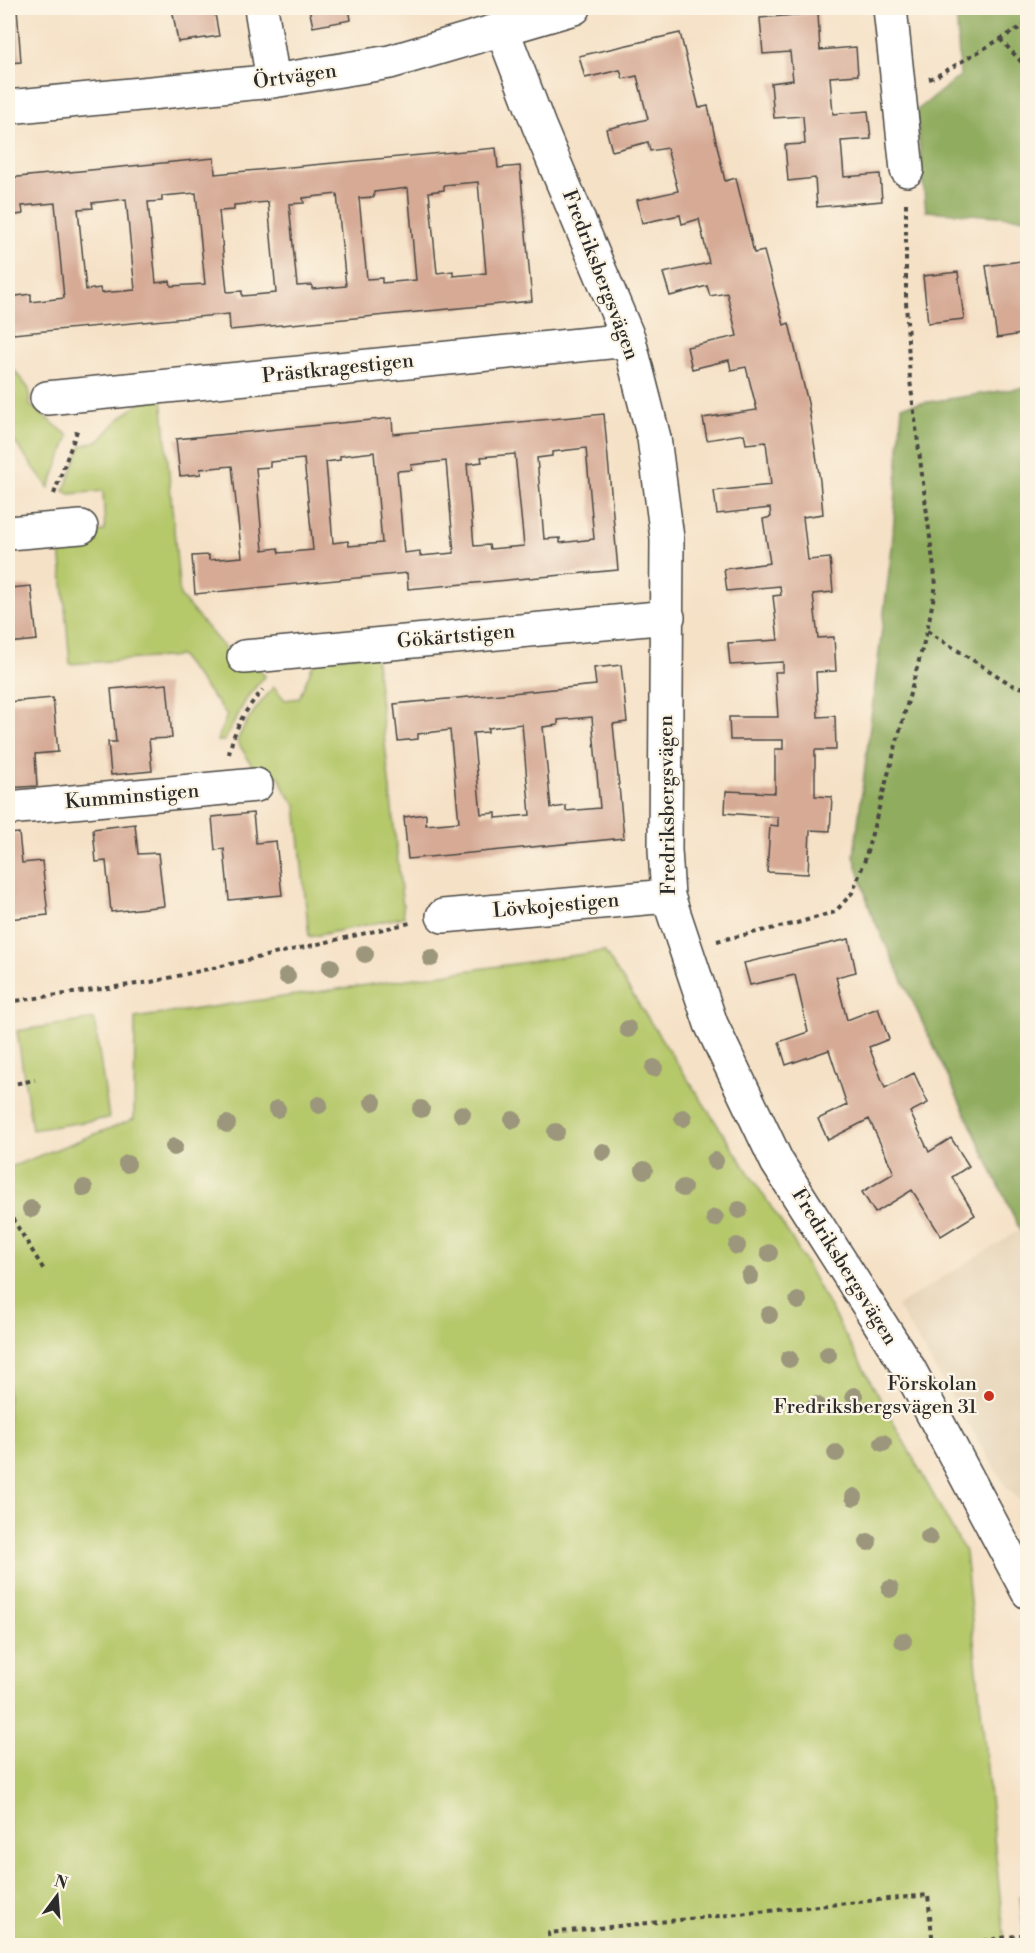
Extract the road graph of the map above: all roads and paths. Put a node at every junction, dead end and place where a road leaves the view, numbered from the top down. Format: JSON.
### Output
{"nodes":[{"id":1,"x":261,"y":8,"type":"edge"},
{"id":2,"x":574,"y":8,"type":"edge"},
{"id":3,"x":890,"y":8,"type":"edge"},
{"id":4,"x":1028,"y":22,"type":"edge"},
{"id":5,"x":502,"y":28,"type":"junction"},
{"id":6,"x":1000,"y":39,"type":"junction"},
{"id":7,"x":1028,"y":69,"type":"edge"},
{"id":8,"x":273,"y":81,"type":"junction"},
{"id":9,"x":898,"y":85,"type":"junction"},
{"id":10,"x":8,"y":106,"type":"edge"},
{"id":11,"x":907,"y":170,"type":"joint"},
{"id":12,"x":629,"y":340,"type":"junction"},
{"id":13,"x":90,"y":393,"type":"junction"},
{"id":14,"x":47,"y":398,"type":"dead end"},
{"id":15,"x":81,"y":527,"type":"dead end"},
{"id":16,"x":41,"y":530,"type":"junction"},
{"id":17,"x":8,"y":533,"type":"edge"},
{"id":18,"x":668,"y":617,"type":"junction"},
{"id":19,"x":927,"y":631,"type":"junction"},
{"id":20,"x":284,"y":654,"type":"junction"},
{"id":21,"x":244,"y":657,"type":"dead end"},
{"id":22,"x":1028,"y":689,"type":"edge"},
{"id":23,"x":256,"y":785,"type":"dead end"},
{"id":24,"x":223,"y":788,"type":"junction"},
{"id":25,"x":8,"y":808,"type":"edge"},
{"id":26,"x":668,"y":896,"type":"junction"},
{"id":27,"x":443,"y":916,"type":"joint"},
{"id":28,"x":685,"y":948,"type":"junction"},
{"id":29,"x":8,"y":1002,"type":"edge"},
{"id":30,"x":35,"y":1080,"type":"dead end"},
{"id":31,"x":8,"y":1085,"type":"edge"},
{"id":32,"x":8,"y":1211,"type":"edge"},
{"id":33,"x":44,"y":1270,"type":"dead end"},
{"id":34,"x":1028,"y":1592,"type":"edge"},
{"id":35,"x":1028,"y":1934,"type":"edge"},
{"id":36,"x":550,"y":1946,"type":"edge"},
{"id":37,"x":933,"y":1946,"type":"edge"},
{"id":38,"x":948,"y":1946,"type":"edge"}],
"edges":[{"from":1,"to":8,"type":"street"},
{"from":2,"to":5,"type":"street","name":"Örtvägen"},
{"from":3,"to":9,"type":"street"},
{"from":4,"to":6,"type":"path"},
{"from":5,"to":8,"type":"street","name":"Örtvägen"},
{"from":5,"to":12,"type":"street","name":"Fredriksbergsvägen"},
{"from":6,"to":7,"type":"path"},
{"from":6,"to":9,"type":"path"},
{"from":8,"to":10,"type":"street","name":"Örtvägen"},
{"from":9,"to":11,"type":"street"},
{"from":11,"to":19,"type":"path"},
{"from":12,"to":13,"type":"street","name":"Prästkragestigen"},
{"from":12,"to":18,"type":"street","name":"Fredriksbergsvägen"},
{"from":13,"to":14,"type":"street","name":"Prästkragestigen"},
{"from":13,"to":16,"type":"path"},
{"from":15,"to":16,"type":"street"},
{"from":16,"to":17,"type":"street"},
{"from":18,"to":20,"type":"street","name":"Gökärtstigen"},
{"from":18,"to":26,"type":"street","name":"Fredriksbergsvägen"},
{"from":19,"to":22,"type":"path"},
{"from":19,"to":28,"type":"path"},
{"from":20,"to":21,"type":"street","name":"Gökärtstigen"},
{"from":20,"to":24,"type":"path"},
{"from":23,"to":24,"type":"street","name":"Kumminstigen"},
{"from":24,"to":25,"type":"street","name":"Kumminstigen"},
{"from":26,"to":27,"type":"street","name":"Lövkojestigen"},
{"from":26,"to":28,"type":"street","name":"Fredriksbergsvägen"},
{"from":27,"to":29,"type":"path"},
{"from":28,"to":34,"type":"street","name":"Fredriksbergsvägen"},
{"from":30,"to":31,"type":"path"},
{"from":32,"to":33,"type":"path"},
{"from":35,"to":38,"type":"path"},
{"from":36,"to":37,"type":"path"}]}
